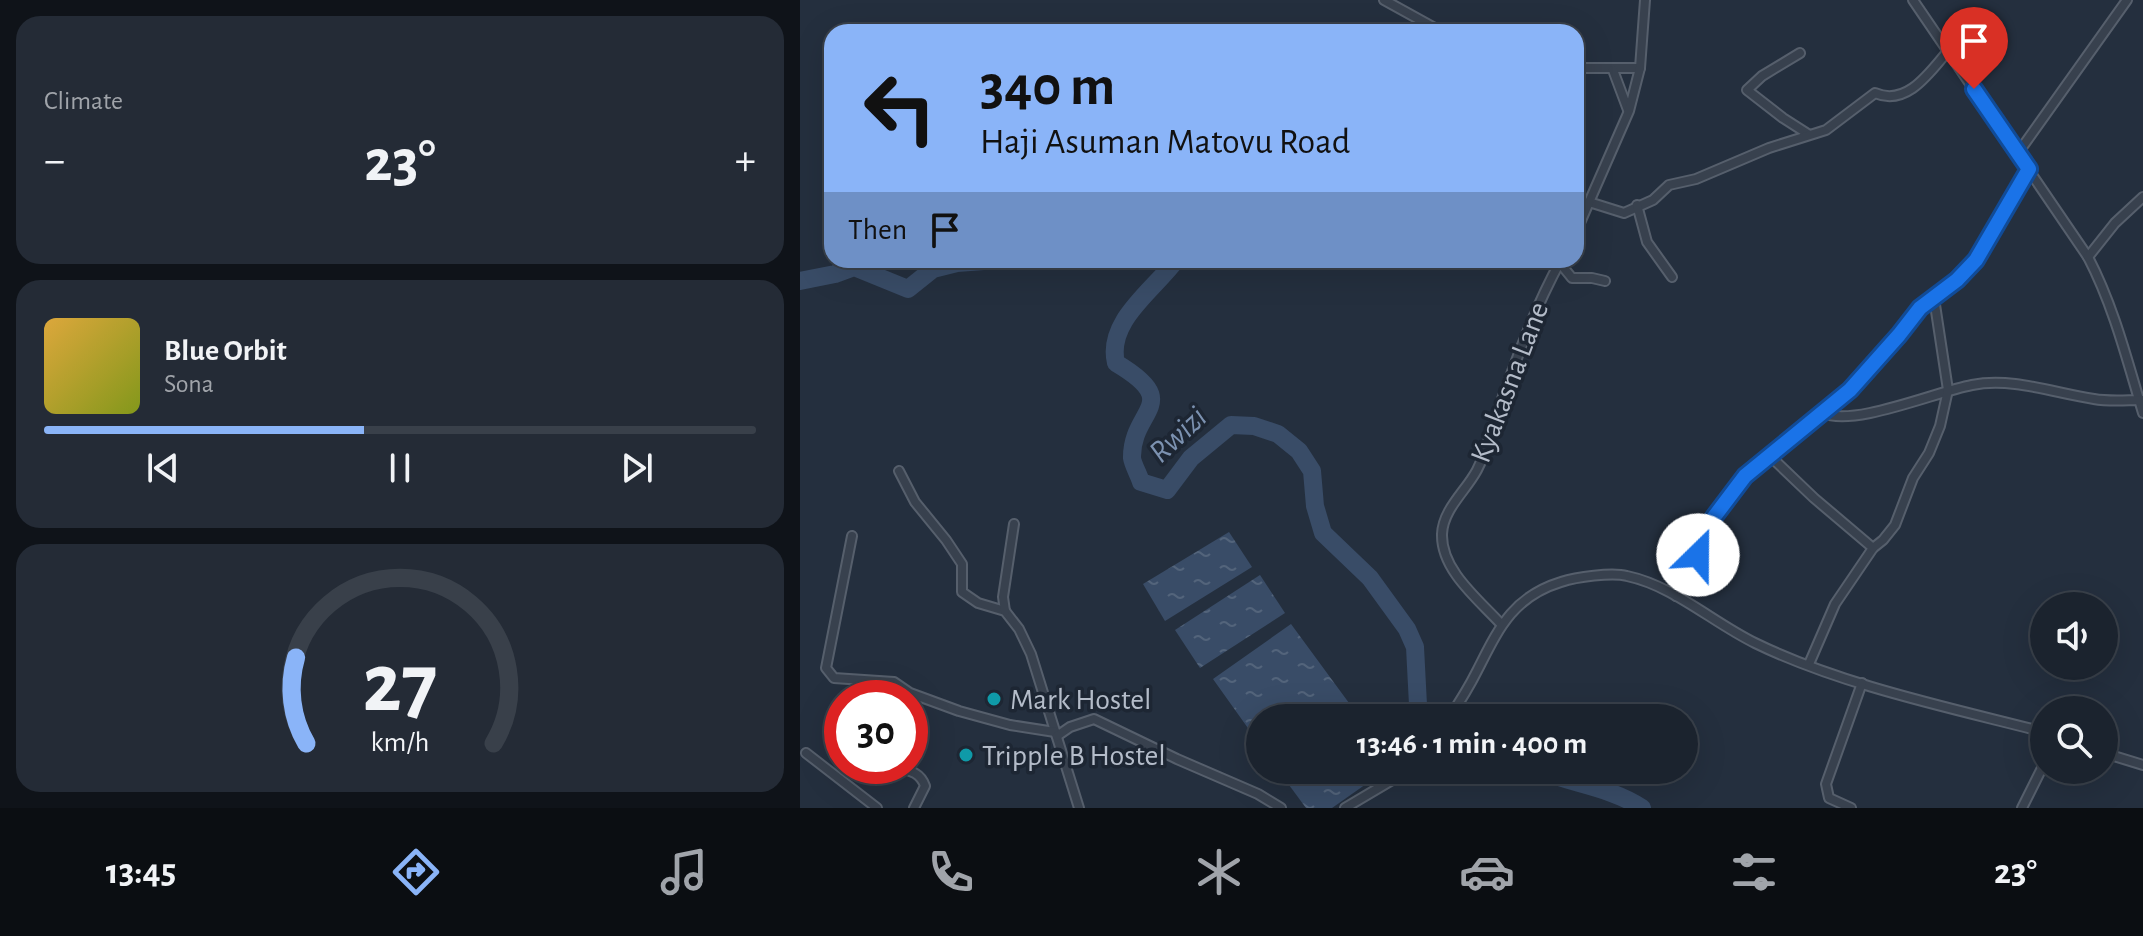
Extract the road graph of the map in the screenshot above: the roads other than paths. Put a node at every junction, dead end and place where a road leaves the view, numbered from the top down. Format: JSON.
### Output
{"nodes":[{"id":1,"x":1384,"y":0,"type":"edge"},
{"id":2,"x":1645,"y":0,"type":"edge"},
{"id":3,"x":1913,"y":0,"type":"edge"},
{"id":4,"x":2127,"y":0,"type":"edge"},
{"id":5,"x":1428,"y":24,"type":"edge"},
{"id":6,"x":1948,"y":51,"type":"junction"},
{"id":7,"x":1800,"y":53,"type":"dead end"},
{"id":8,"x":1584,"y":68,"type":"edge"},
{"id":9,"x":1640,"y":68,"type":"junction"},
{"id":10,"x":1613,"y":70,"type":"junction"},
{"id":11,"x":1629,"y":111,"type":"junction"},
{"id":12,"x":1808,"y":134,"type":"junction"},
{"id":13,"x":2018,"y":153,"type":"junction"},
{"id":14,"x":2029,"y":169,"type":"junction"},
{"id":15,"x":2143,"y":197,"type":"edge"},
{"id":16,"x":1589,"y":202,"type":"junction"},
{"id":17,"x":1637,"y":205,"type":"junction"},
{"id":18,"x":1584,"y":214,"type":"edge"},
{"id":19,"x":2088,"y":257,"type":"junction"},
{"id":20,"x":1557,"y":268,"type":"edge"},
{"id":21,"x":1565,"y":268,"type":"edge"},
{"id":22,"x":1672,"y":277,"type":"dead end"},
{"id":23,"x":1605,"y":281,"type":"dead end"},
{"id":24,"x":1934,"y":298,"type":"junction"},
{"id":25,"x":1948,"y":390,"type":"junction"},
{"id":26,"x":2141,"y":400,"type":"edge"},
{"id":27,"x":1823,"y":413,"type":"junction"},
{"id":28,"x":2143,"y":413,"type":"edge"},
{"id":29,"x":1769,"y":455,"type":"junction"},
{"id":30,"x":899,"y":471,"type":"dead end"},
{"id":31,"x":1014,"y":524,"type":"dead end"},
{"id":32,"x":852,"y":536,"type":"dead end"},
{"id":33,"x":1873,"y":548,"type":"junction"},
{"id":34,"x":1676,"y":596,"type":"junction"},
{"id":35,"x":1005,"y":611,"type":"junction"},
{"id":36,"x":1501,"y":624,"type":"junction"},
{"id":37,"x":1809,"y":664,"type":"junction"},
{"id":38,"x":1862,"y":683,"type":"junction"},
{"id":39,"x":1458,"y":704,"type":"edge"},
{"id":40,"x":2030,"y":728,"type":"edge"},
{"id":41,"x":1056,"y":734,"type":"junction"},
{"id":42,"x":806,"y":753,"type":"dead end"},
{"id":43,"x":2118,"y":757,"type":"edge"},
{"id":44,"x":2143,"y":765,"type":"edge"},
{"id":45,"x":924,"y":784,"type":"edge"},
{"id":46,"x":1385,"y":784,"type":"edge"},
{"id":47,"x":2034,"y":784,"type":"edge"},
{"id":48,"x":877,"y":808,"type":"edge"},
{"id":49,"x":914,"y":808,"type":"edge"},
{"id":50,"x":1079,"y":808,"type":"edge"},
{"id":51,"x":1281,"y":808,"type":"edge"},
{"id":52,"x":1345,"y":808,"type":"edge"},
{"id":53,"x":1851,"y":808,"type":"edge"},
{"id":54,"x":2022,"y":808,"type":"edge"}],
"edges":[{"from":1,"to":5,"type":"street"},
{"from":2,"to":9,"type":"street"},
{"from":3,"to":6,"type":"street"},
{"from":4,"to":13,"type":"street"},
{"from":6,"to":12,"type":"street"},
{"from":6,"to":13,"type":"street"},
{"from":7,"to":12,"type":"street"},
{"from":8,"to":10,"type":"street"},
{"from":9,"to":10,"type":"street"},
{"from":9,"to":11,"type":"street"},
{"from":10,"to":11,"type":"street"},
{"from":11,"to":16,"type":"street"},
{"from":12,"to":17,"type":"street"},
{"from":13,"to":14,"type":"street"},
{"from":14,"to":19,"type":"street"},
{"from":14,"to":24,"type":"street"},
{"from":15,"to":19,"type":"street"},
{"from":16,"to":17,"type":"street"},
{"from":16,"to":18,"type":"street"},
{"from":17,"to":22,"type":"street"},
{"from":19,"to":26,"type":"street"},
{"from":20,"to":36,"type":"street","name":"Kyakasna Lane"},
{"from":21,"to":23,"type":"street"},
{"from":24,"to":25,"type":"street"},
{"from":24,"to":27,"type":"street"},
{"from":25,"to":26,"type":"street"},
{"from":25,"to":27,"type":"street"},
{"from":25,"to":33,"type":"street"},
{"from":26,"to":28,"type":"street"},
{"from":27,"to":29,"type":"street"},
{"from":29,"to":33,"type":"street"},
{"from":29,"to":34,"type":"street"},
{"from":30,"to":35,"type":"street"},
{"from":31,"to":35,"type":"street"},
{"from":32,"to":41,"type":"street"},
{"from":33,"to":37,"type":"street"},
{"from":34,"to":36,"type":"street"},
{"from":34,"to":37,"type":"street"},
{"from":35,"to":41,"type":"street"},
{"from":36,"to":39,"type":"street"},
{"from":37,"to":38,"type":"street"},
{"from":38,"to":40,"type":"street"},
{"from":38,"to":53,"type":"street"},
{"from":41,"to":50,"type":"street"},
{"from":41,"to":51,"type":"street"},
{"from":42,"to":48,"type":"street"},
{"from":43,"to":44,"type":"street"},
{"from":45,"to":49,"type":"street"},
{"from":46,"to":52,"type":"street"},
{"from":47,"to":54,"type":"street"}]}
